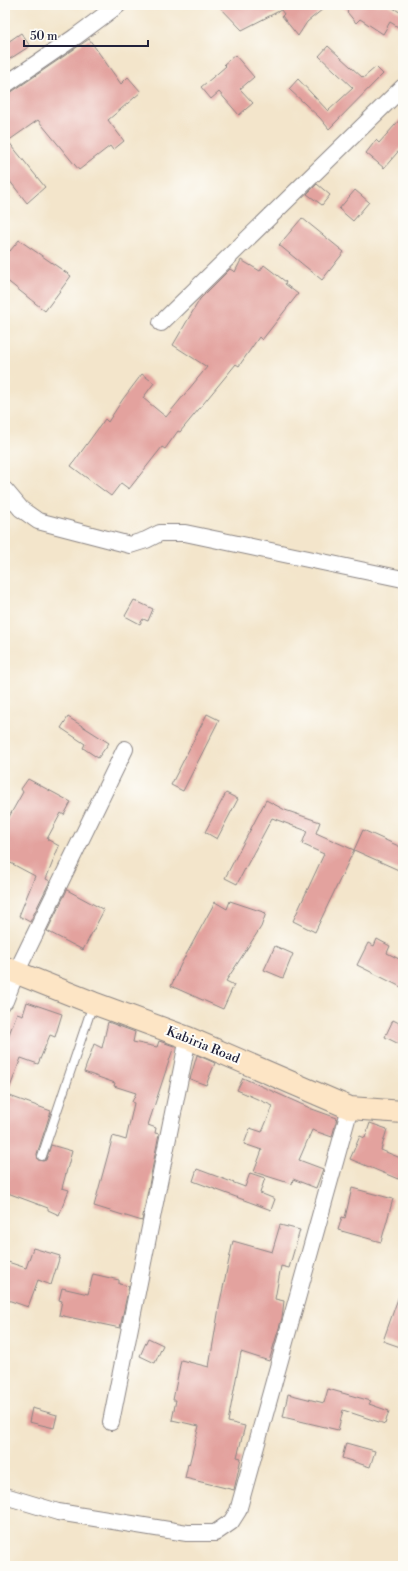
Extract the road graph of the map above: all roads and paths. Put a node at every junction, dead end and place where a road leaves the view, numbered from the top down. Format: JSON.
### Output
{"nodes":[{"id":1,"x":118,"y":5,"type":"edge"},
{"id":2,"x":5,"y":85,"type":"edge"},
{"id":3,"x":403,"y":87,"type":"edge"},
{"id":4,"x":161,"y":322,"type":"dead end"},
{"id":5,"x":5,"y":490,"type":"edge"},
{"id":6,"x":403,"y":579,"type":"edge"},
{"id":7,"x":125,"y":749,"type":"dead end"},
{"id":8,"x":10,"y":971,"type":"edge"},
{"id":9,"x":5,"y":1001,"type":"edge"},
{"id":10,"x":93,"y":1003,"type":"junction"},
{"id":11,"x":188,"y":1038,"type":"junction"},
{"id":12,"x":350,"y":1108,"type":"junction"},
{"id":13,"x":403,"y":1112,"type":"edge"},
{"id":14,"x":42,"y":1156,"type":"dead end"},
{"id":15,"x":111,"y":1422,"type":"dead end"},
{"id":16,"x":5,"y":1496,"type":"edge"}],
"edges":[{"from":1,"to":2,"type":"street"},
{"from":3,"to":4,"type":"street"},
{"from":5,"to":6,"type":"street"},
{"from":7,"to":8,"type":"street"},
{"from":8,"to":9,"type":"street"},
{"from":8,"to":10,"type":"main road","name":"Kabiria Road"},
{"from":10,"to":11,"type":"main road","name":"Kabiria Road"},
{"from":10,"to":14,"type":"lane"},
{"from":11,"to":12,"type":"main road","name":"Kabiria Road"},
{"from":11,"to":15,"type":"street"},
{"from":12,"to":13,"type":"main road","name":"Kabiria Road"},
{"from":12,"to":16,"type":"street"}]}
